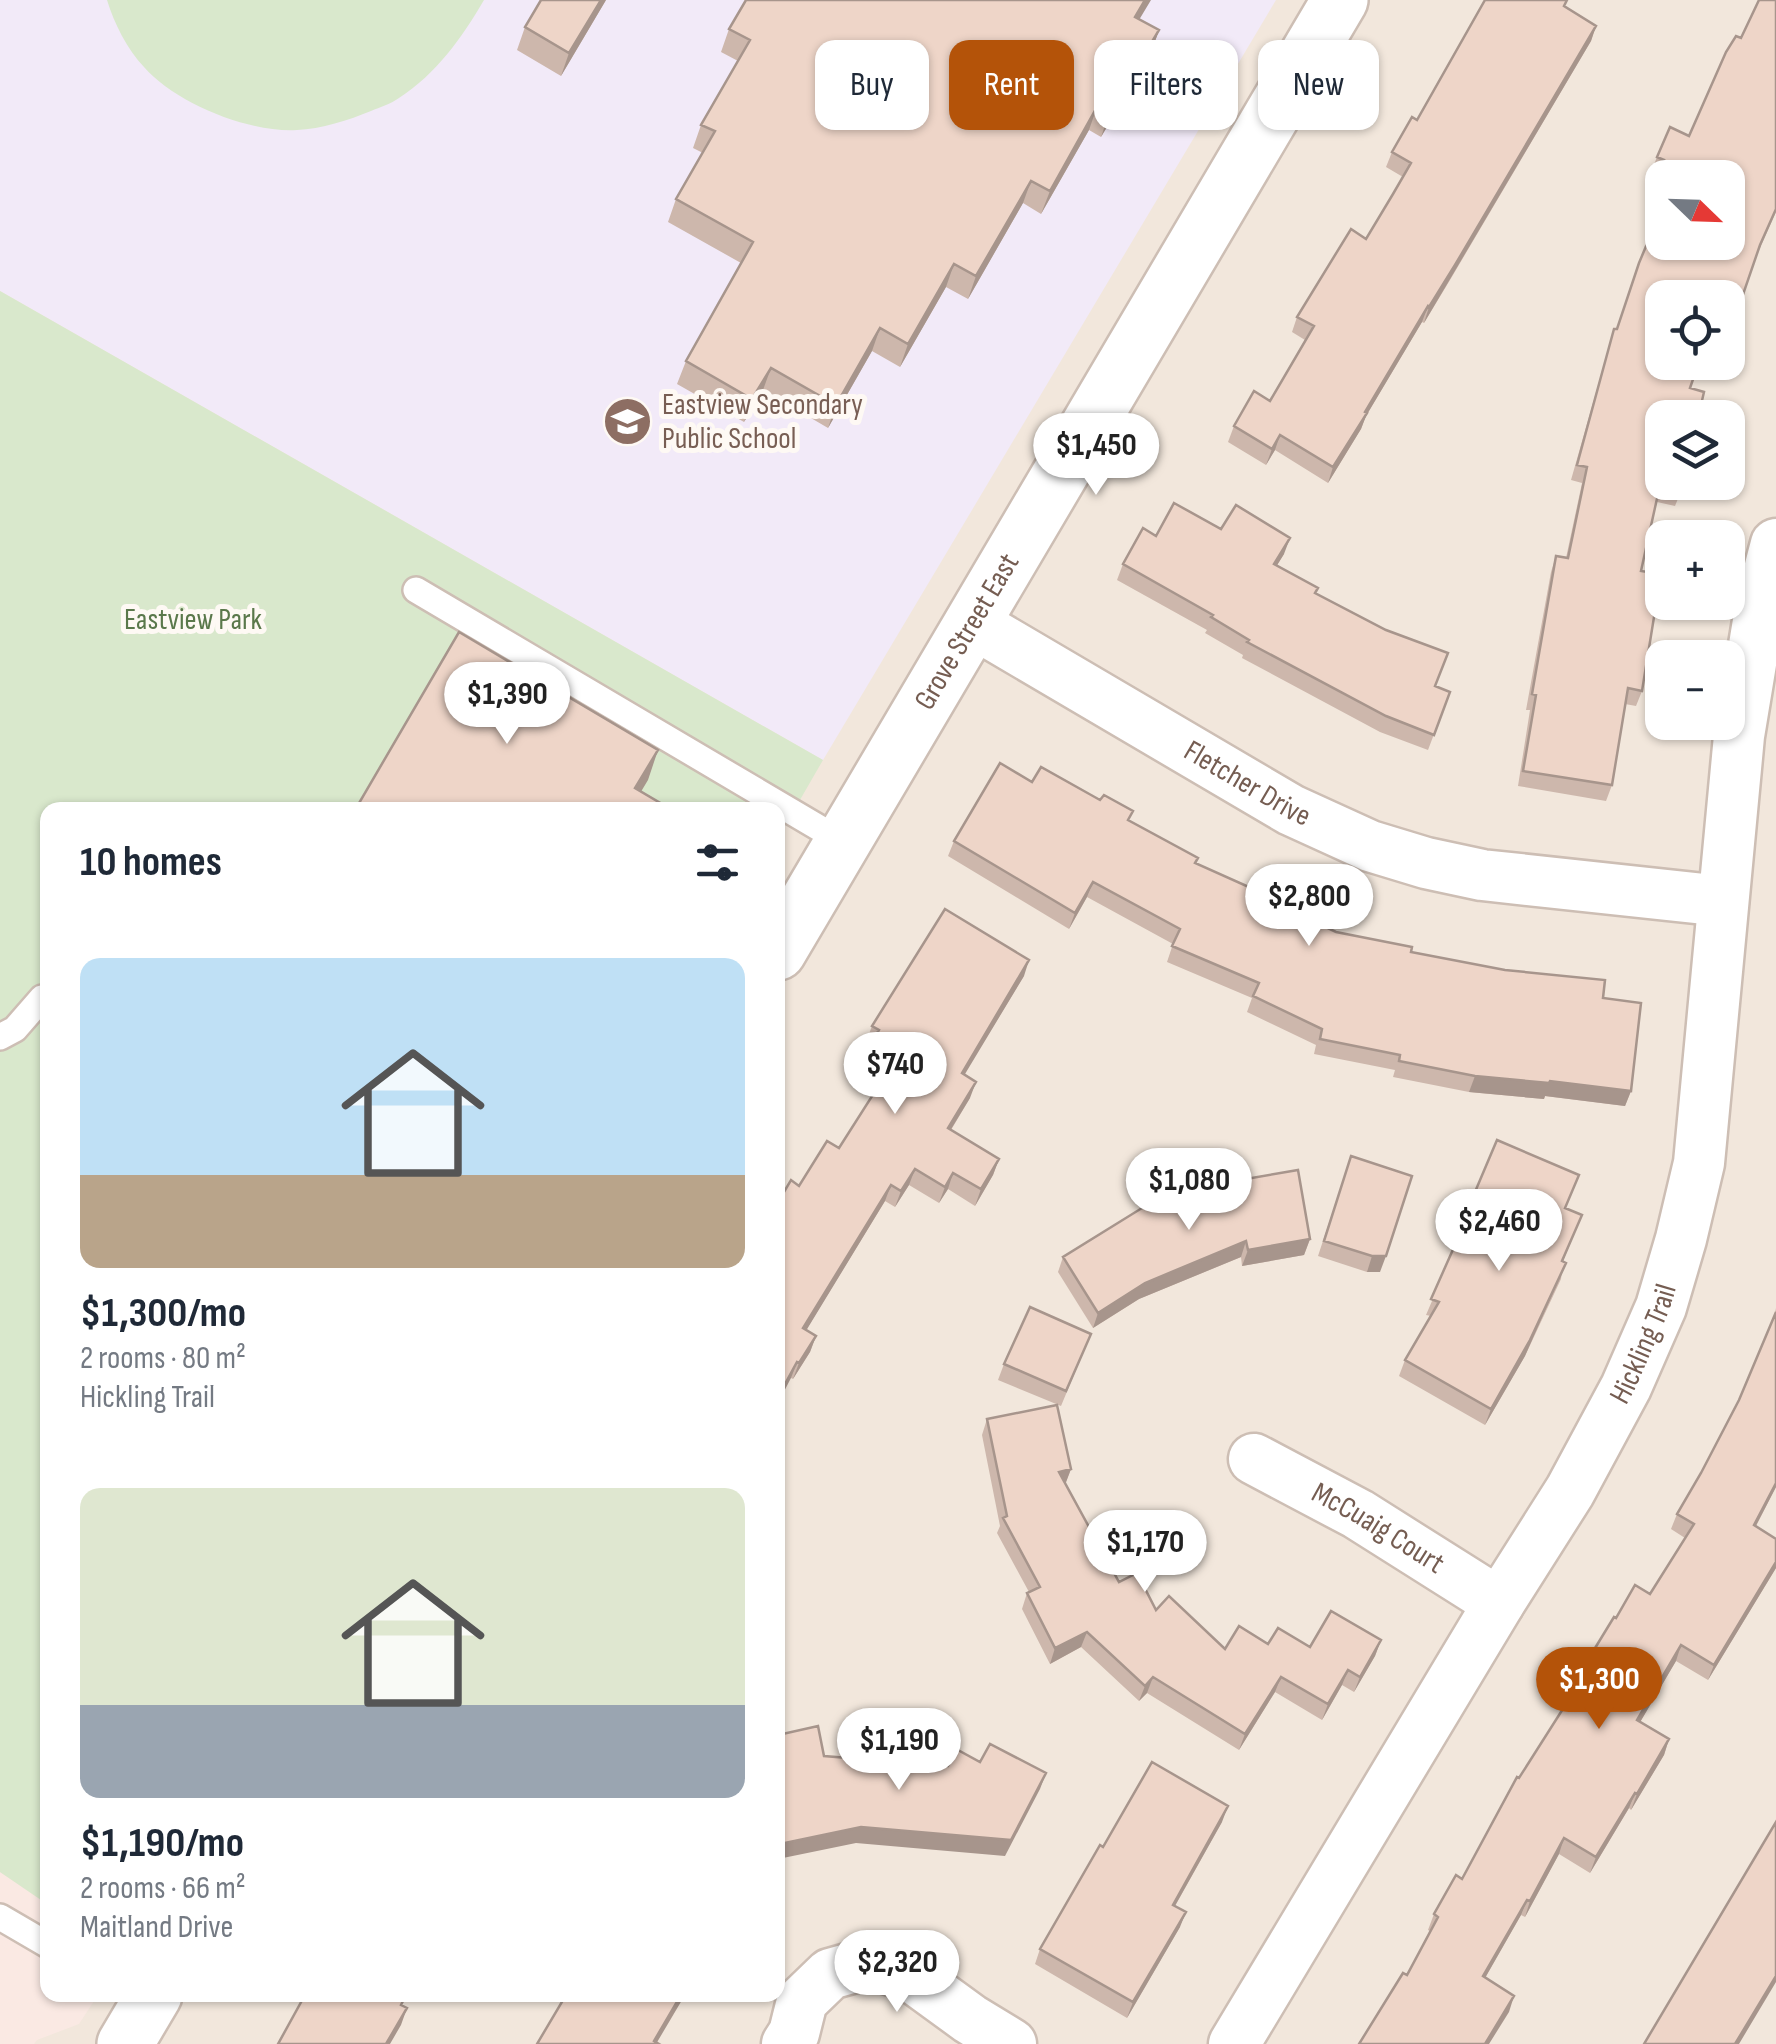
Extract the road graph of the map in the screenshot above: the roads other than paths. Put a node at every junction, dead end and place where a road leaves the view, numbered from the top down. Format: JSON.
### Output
{"nodes":[{"id":1,"x":1340,"y":0,"type":"edge"},
{"id":2,"x":1776,"y":544,"type":"edge"},
{"id":3,"x":416,"y":590,"type":"dead end"},
{"id":4,"x":973,"y":624,"type":"junction"},
{"id":5,"x":775,"y":802,"type":"edge"},
{"id":6,"x":785,"y":808,"type":"edge"},
{"id":7,"x":843,"y":842,"type":"junction"},
{"id":8,"x":1723,"y":901,"type":"junction"},
{"id":9,"x":785,"y":940,"type":"edge"},
{"id":10,"x":40,"y":1000,"type":"edge"},
{"id":11,"x":0,"y":1037,"type":"edge"},
{"id":12,"x":1254,"y":1459,"type":"dead end"},
{"id":13,"x":1499,"y":1603,"type":"junction"},
{"id":14,"x":0,"y":1916,"type":"edge"},
{"id":15,"x":40,"y":1940,"type":"edge"},
{"id":16,"x":787,"y":2044,"type":"edge"},
{"id":17,"x":1011,"y":2044,"type":"edge"},
{"id":18,"x":1234,"y":2044,"type":"edge"}],
"edges":[{"from":1,"to":4,"type":"street","name":"Grove Street East"},
{"from":2,"to":8,"type":"street","name":"Hickling Trail"},
{"from":3,"to":5,"type":"lane"},
{"from":4,"to":7,"type":"street","name":"Grove Street East"},
{"from":4,"to":8,"type":"street","name":"Fletcher Drive"},
{"from":6,"to":7,"type":"lane"},
{"from":7,"to":9,"type":"street","name":"Grove Street East"},
{"from":8,"to":13,"type":"street","name":"Hickling Trail"},
{"from":10,"to":11,"type":"lane"},
{"from":12,"to":13,"type":"street","name":"McCuaig Court"},
{"from":13,"to":18,"type":"street","name":"Hickling Trail"},
{"from":14,"to":15,"type":"lane"},
{"from":16,"to":17,"type":"street"}]}
